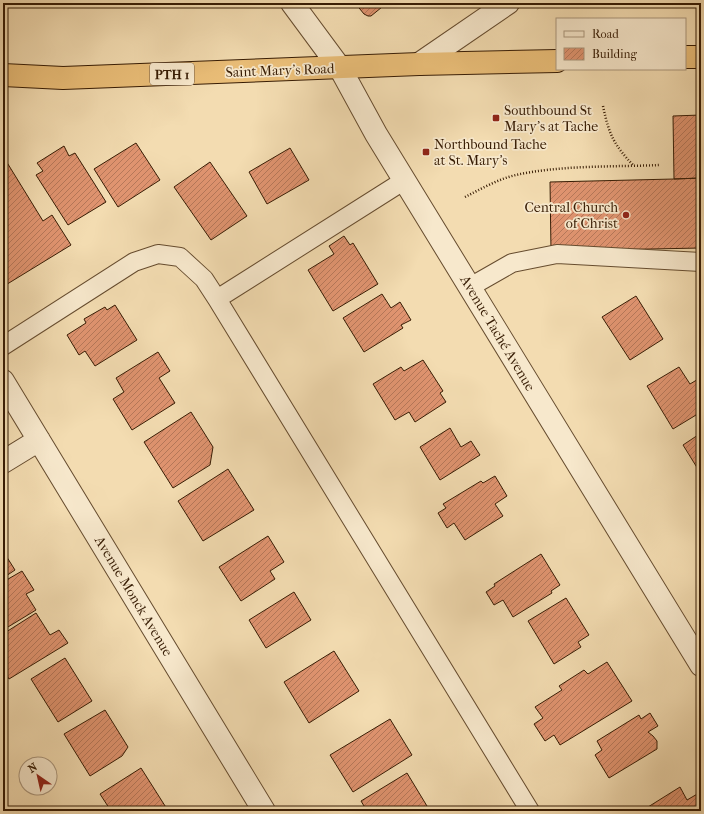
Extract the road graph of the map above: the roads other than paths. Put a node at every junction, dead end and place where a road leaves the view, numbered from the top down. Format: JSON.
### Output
{"nodes":[{"id":1,"x":292,"y":3,"type":"edge"},
{"id":2,"x":508,"y":3,"type":"edge"},
{"id":3,"x":686,"y":57,"type":"edge"},
{"id":4,"x":701,"y":57,"type":"edge"},
{"id":5,"x":556,"y":60,"type":"edge"},
{"id":6,"x":419,"y":64,"type":"junction"},
{"id":7,"x":340,"y":68,"type":"junction"},
{"id":8,"x":3,"y":75,"type":"edge"},
{"id":9,"x":405,"y":180,"type":"junction"},
{"id":10,"x":701,"y":262,"type":"edge"},
{"id":11,"x":470,"y":287,"type":"junction"},
{"id":12,"x":217,"y":299,"type":"junction"},
{"id":13,"x":3,"y":346,"type":"edge"},
{"id":14,"x":3,"y":382,"type":"edge"},
{"id":15,"x":39,"y":440,"type":"junction"},
{"id":16,"x":3,"y":462,"type":"edge"},
{"id":17,"x":701,"y":665,"type":"edge"},
{"id":18,"x":264,"y":811,"type":"edge"},
{"id":19,"x":530,"y":811,"type":"edge"}],
"edges":[{"from":1,"to":7,"type":"street","name":"Avenue Taché Avenue"},
{"from":2,"to":6,"type":"street"},
{"from":3,"to":4,"type":"highway"},
{"from":5,"to":6,"type":"highway","name":"Saint Mary's Road","number":"PTH 1"},
{"from":6,"to":7,"type":"highway","name":"Saint Mary's Road","number":"PTH 1"},
{"from":7,"to":8,"type":"highway","name":"Saint Mary's Road","number":"PTH 1"},
{"from":7,"to":9,"type":"street","name":"Avenue Taché Avenue"},
{"from":9,"to":11,"type":"street","name":"Avenue Taché Avenue"},
{"from":9,"to":12,"type":"lane"},
{"from":10,"to":11,"type":"lane"},
{"from":11,"to":17,"type":"street","name":"Avenue Taché Avenue"},
{"from":12,"to":13,"type":"lane"},
{"from":12,"to":19,"type":"lane"},
{"from":14,"to":15,"type":"street","name":"Avenue Monck Avenue"},
{"from":15,"to":16,"type":"street"},
{"from":15,"to":18,"type":"street","name":"Avenue Monck Avenue"}]}
